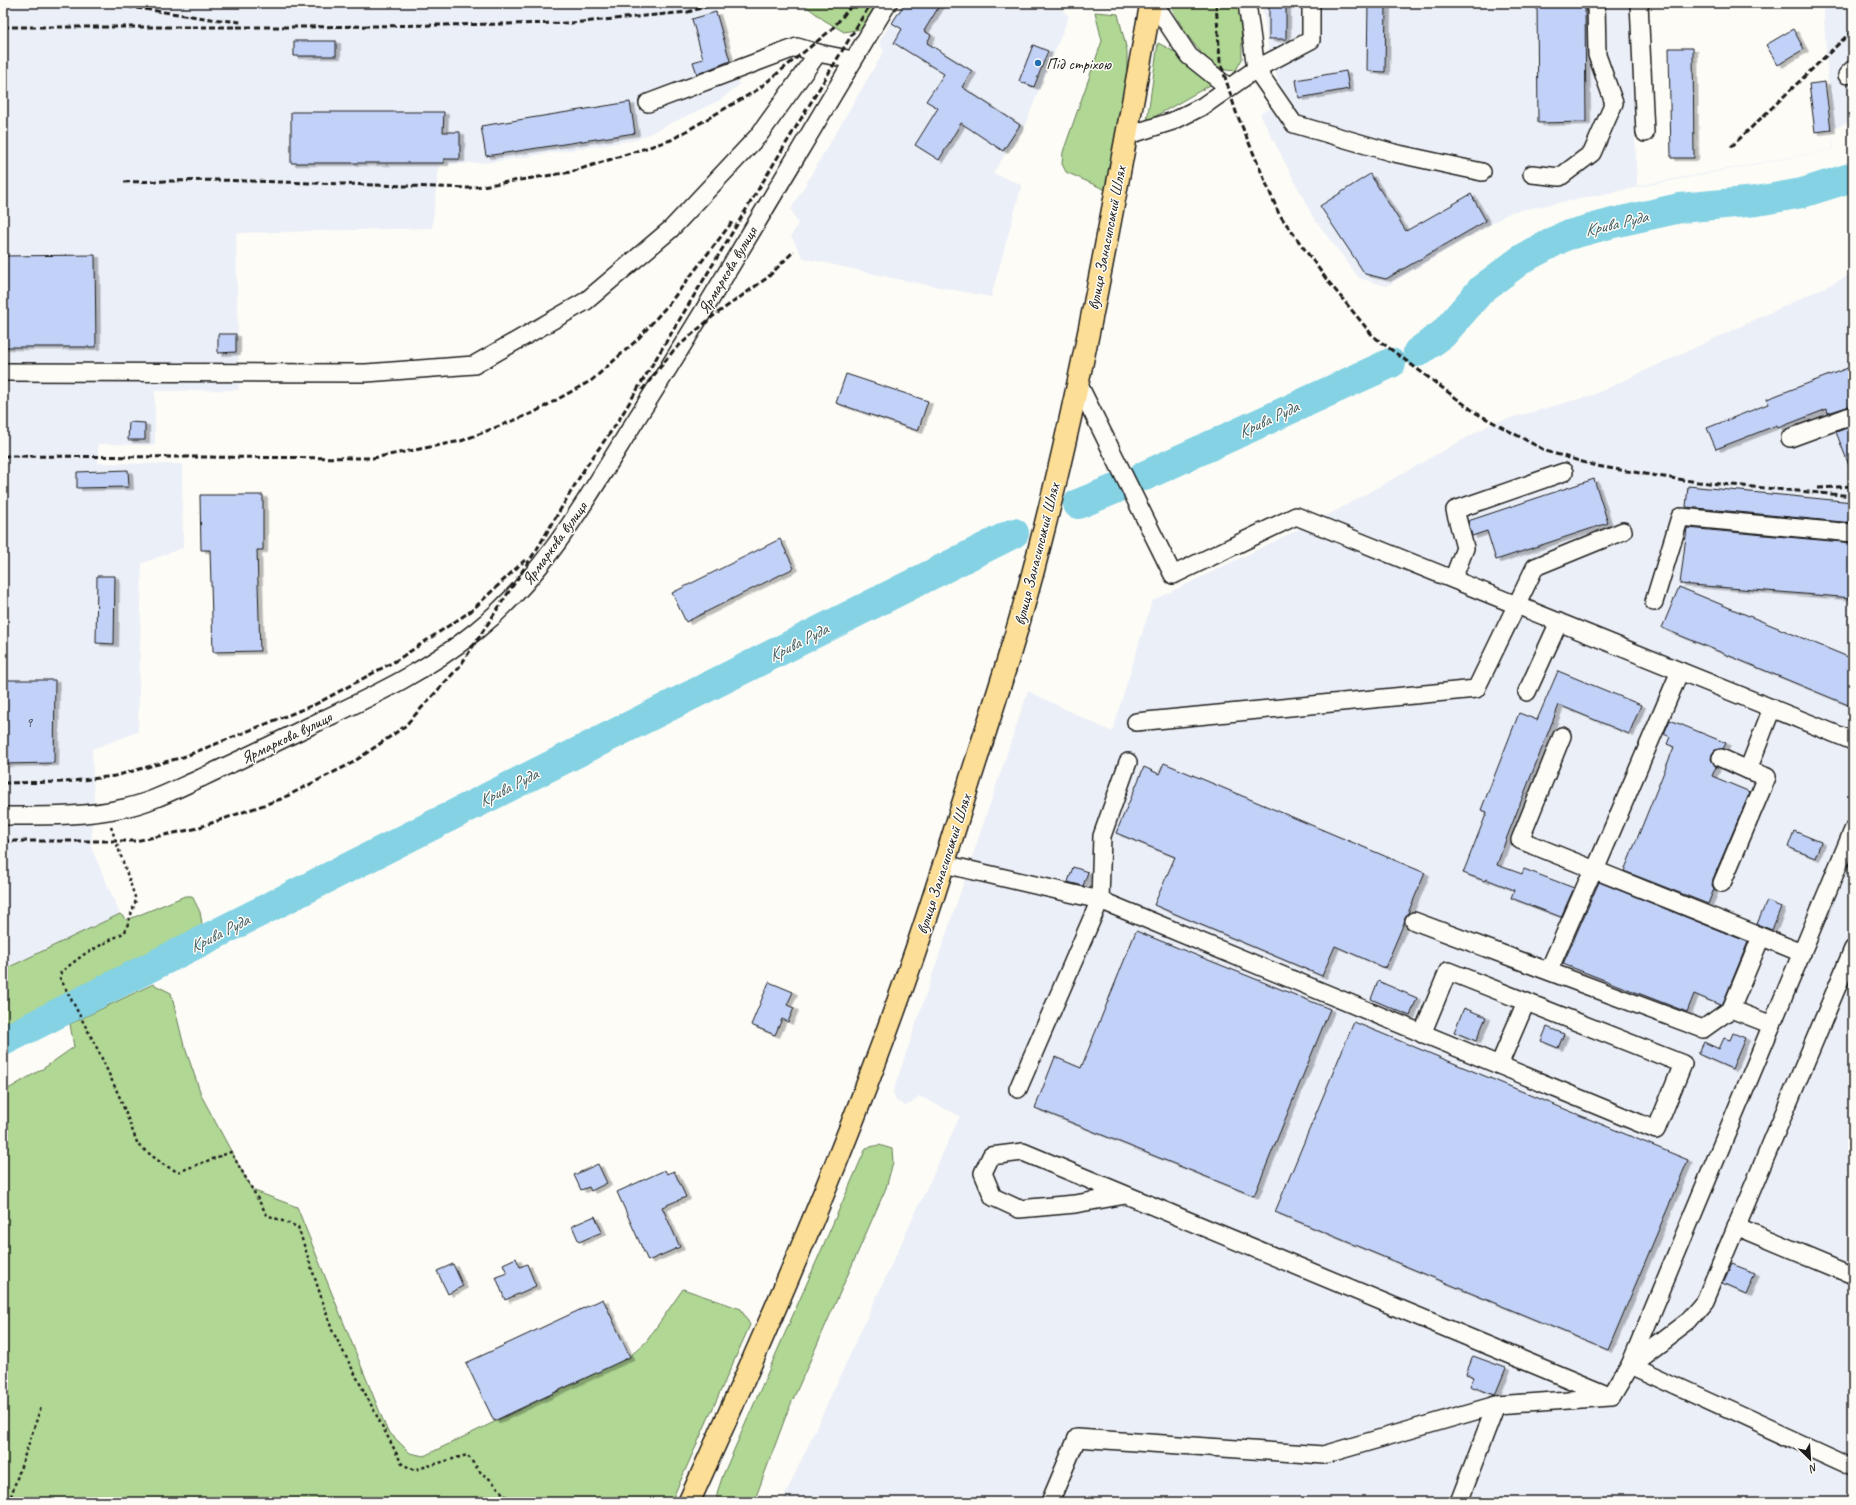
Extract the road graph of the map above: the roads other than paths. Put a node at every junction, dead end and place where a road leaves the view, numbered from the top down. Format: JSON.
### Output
{"nodes":[{"id":1,"x":888,"y":3,"type":"edge"},
{"id":2,"x":1153,"y":3,"type":"edge"},
{"id":3,"x":1247,"y":3,"type":"edge"},
{"id":4,"x":1311,"y":3,"type":"edge"},
{"id":5,"x":1596,"y":3,"type":"edge"},
{"id":6,"x":1639,"y":3,"type":"edge"},
{"id":7,"x":818,"y":53,"type":"junction"},
{"id":8,"x":854,"y":60,"type":"junction"},
{"id":9,"x":1853,"y":69,"type":"edge"},
{"id":10,"x":1256,"y":70,"type":"junction"},
{"id":11,"x":1853,"y":75,"type":"edge"},
{"id":12,"x":1228,"y":87,"type":"junction"},
{"id":13,"x":648,"y":103,"type":"dead end"},
{"id":14,"x":1645,"y":133,"type":"dead end"},
{"id":15,"x":1126,"y":136,"type":"junction"},
{"id":16,"x":1482,"y":172,"type":"dead end"},
{"id":17,"x":1532,"y":174,"type":"dead end"},
{"id":18,"x":3,"y":372,"type":"edge"},
{"id":19,"x":1078,"y":384,"type":"junction"},
{"id":20,"x":1853,"y":415,"type":"edge"},
{"id":21,"x":1790,"y":438,"type":"dead end"},
{"id":22,"x":1564,"y":472,"type":"dead end"},
{"id":23,"x":1623,"y":531,"type":"dead end"},
{"id":24,"x":1853,"y":533,"type":"edge"},
{"id":25,"x":1453,"y":578,"type":"junction"},
{"id":26,"x":1654,"y":602,"type":"dead end"},
{"id":27,"x":1516,"y":604,"type":"junction"},
{"id":28,"x":1559,"y":622,"type":"junction"},
{"id":29,"x":1680,"y":671,"type":"junction"},
{"id":30,"x":1527,"y":692,"type":"dead end"},
{"id":31,"x":1772,"y":708,"type":"junction"},
{"id":32,"x":1136,"y":722,"type":"dead end"},
{"id":33,"x":1562,"y":736,"type":"dead end"},
{"id":34,"x":1853,"y":741,"type":"edge"},
{"id":35,"x":1721,"y":758,"type":"dead end"},
{"id":36,"x":1128,"y":762,"type":"dead end"},
{"id":37,"x":1748,"y":770,"type":"junction"},
{"id":38,"x":3,"y":816,"type":"edge"},
{"id":39,"x":1853,"y":830,"type":"edge"},
{"id":40,"x":944,"y":864,"type":"junction"},
{"id":41,"x":1595,"y":870,"type":"junction"},
{"id":42,"x":1722,"y":883,"type":"dead end"},
{"id":43,"x":1100,"y":900,"type":"junction"},
{"id":44,"x":1414,"y":921,"type":"dead end"},
{"id":45,"x":1761,"y":937,"type":"junction"},
{"id":46,"x":1853,"y":949,"type":"edge"},
{"id":47,"x":1802,"y":953,"type":"junction"},
{"id":48,"x":1549,"y":970,"type":"junction"},
{"id":49,"x":1526,"y":1002,"type":"junction"},
{"id":50,"x":1731,"y":1009,"type":"junction"},
{"id":51,"x":1772,"y":1025,"type":"junction"},
{"id":52,"x":1422,"y":1034,"type":"junction"},
{"id":53,"x":1499,"y":1065,"type":"junction"},
{"id":54,"x":1018,"y":1089,"type":"dead end"},
{"id":55,"x":1126,"y":1195,"type":"junction"},
{"id":56,"x":1736,"y":1226,"type":"junction"},
{"id":57,"x":1853,"y":1275,"type":"edge"},
{"id":58,"x":1630,"y":1366,"type":"junction"},
{"id":59,"x":1611,"y":1396,"type":"junction"},
{"id":60,"x":1496,"y":1405,"type":"junction"},
{"id":61,"x":1853,"y":1468,"type":"edge"},
{"id":62,"x":689,"y":1502,"type":"edge"},
{"id":63,"x":1050,"y":1502,"type":"edge"},
{"id":64,"x":1459,"y":1502,"type":"edge"}],
"edges":[{"from":1,"to":8,"type":"street","name":"Ярмаркова вулиця"},
{"from":2,"to":12,"type":"street"},
{"from":2,"to":15,"type":"main road","name":"вулиця Занасипський Шлях"},
{"from":3,"to":10,"type":"street"},
{"from":4,"to":10,"type":"street"},
{"from":5,"to":17,"type":"street"},
{"from":6,"to":14,"type":"street"},
{"from":7,"to":8,"type":"street"},
{"from":7,"to":13,"type":"street"},
{"from":7,"to":18,"type":"street"},
{"from":8,"to":38,"type":"street","name":"Ярмаркова вулиця"},
{"from":9,"to":11,"type":"street"},
{"from":10,"to":12,"type":"street"},
{"from":10,"to":16,"type":"street"},
{"from":12,"to":15,"type":"street"},
{"from":15,"to":19,"type":"main road","name":"вулиця Занасипський Шлях"},
{"from":19,"to":25,"type":"street"},
{"from":19,"to":40,"type":"main road","name":"вулиця Занасипський Шлях"},
{"from":20,"to":21,"type":"street"},
{"from":22,"to":25,"type":"street"},
{"from":23,"to":27,"type":"street"},
{"from":24,"to":26,"type":"street"},
{"from":25,"to":27,"type":"street"},
{"from":27,"to":28,"type":"street"},
{"from":27,"to":32,"type":"street"},
{"from":28,"to":29,"type":"street"},
{"from":28,"to":30,"type":"street"},
{"from":29,"to":31,"type":"street"},
{"from":29,"to":41,"type":"street"},
{"from":31,"to":34,"type":"street"},
{"from":31,"to":37,"type":"street"},
{"from":33,"to":41,"type":"street"},
{"from":35,"to":37,"type":"street"},
{"from":36,"to":43,"type":"street"},
{"from":37,"to":42,"type":"street"},
{"from":39,"to":47,"type":"street"},
{"from":40,"to":43,"type":"street"},
{"from":40,"to":62,"type":"main road","name":"вулиця Занасипський Шлях"},
{"from":41,"to":45,"type":"street"},
{"from":41,"to":48,"type":"street"},
{"from":43,"to":52,"type":"street"},
{"from":43,"to":54,"type":"street"},
{"from":44,"to":48,"type":"street"},
{"from":45,"to":47,"type":"street"},
{"from":45,"to":50,"type":"street"},
{"from":46,"to":56,"type":"street"},
{"from":47,"to":51,"type":"street"},
{"from":48,"to":50,"type":"street"},
{"from":49,"to":52,"type":"street"},
{"from":49,"to":53,"type":"street"},
{"from":49,"to":53,"type":"street"},
{"from":50,"to":51,"type":"street"},
{"from":51,"to":58,"type":"street"},
{"from":52,"to":53,"type":"street"},
{"from":55,"to":55,"type":"street"},
{"from":55,"to":59,"type":"street"},
{"from":56,"to":57,"type":"street"},
{"from":56,"to":58,"type":"street"},
{"from":58,"to":59,"type":"street"},
{"from":58,"to":61,"type":"street"},
{"from":59,"to":60,"type":"street"},
{"from":60,"to":63,"type":"street"},
{"from":60,"to":64,"type":"street"}]}
